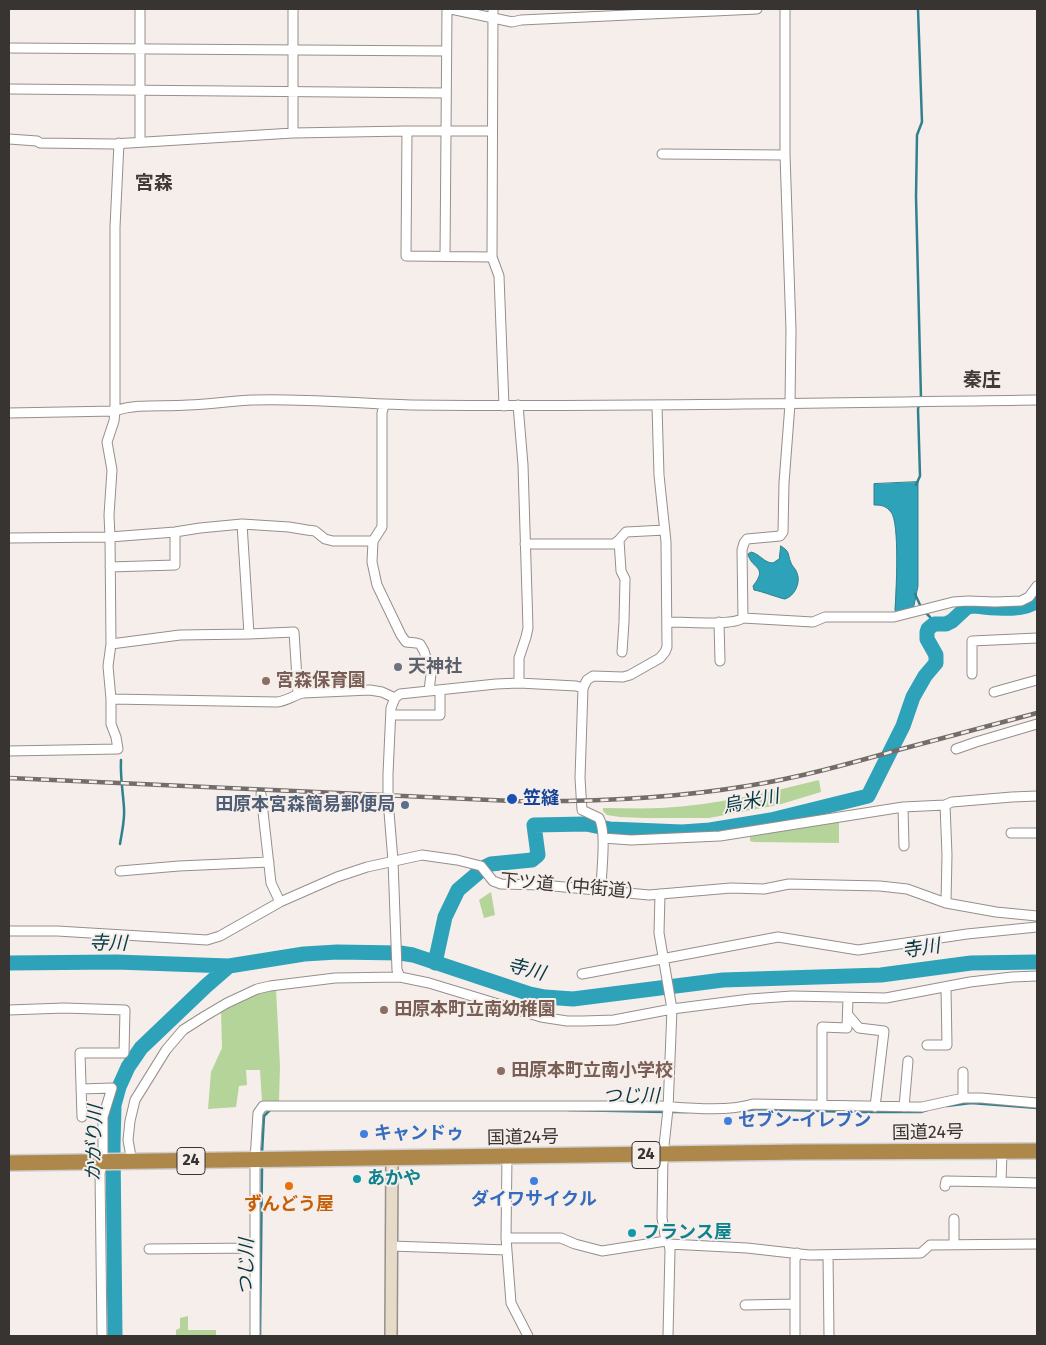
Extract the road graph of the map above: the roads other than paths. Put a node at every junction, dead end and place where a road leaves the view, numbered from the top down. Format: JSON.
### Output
{"nodes":[{"id":1,"x":140,"y":9,"type":"edge"},
{"id":2,"x":293,"y":9,"type":"edge"},
{"id":3,"x":446,"y":9,"type":"edge"},
{"id":4,"x":450,"y":9,"type":"edge"},
{"id":5,"x":757,"y":9,"type":"edge"},
{"id":6,"x":785,"y":9,"type":"edge"},
{"id":7,"x":492,"y":13,"type":"edge"},
{"id":8,"x":9,"y":48,"type":"edge"},
{"id":9,"x":140,"y":49,"type":"junction"},
{"id":10,"x":293,"y":50,"type":"junction"},
{"id":11,"x":446,"y":51,"type":"junction"},
{"id":12,"x":9,"y":89,"type":"edge"},
{"id":13,"x":140,"y":89,"type":"junction"},
{"id":14,"x":293,"y":91,"type":"junction"},
{"id":15,"x":446,"y":93,"type":"junction"},
{"id":16,"x":407,"y":131,"type":"junction"},
{"id":17,"x":446,"y":131,"type":"junction"},
{"id":18,"x":492,"y":131,"type":"junction"},
{"id":19,"x":293,"y":133,"type":"junction"},
{"id":20,"x":9,"y":139,"type":"edge"},
{"id":21,"x":140,"y":141,"type":"junction"},
{"id":22,"x":119,"y":143,"type":"junction"},
{"id":23,"x":662,"y":154,"type":"dead end"},
{"id":24,"x":785,"y":155,"type":"junction"},
{"id":25,"x":445,"y":256,"type":"junction"},
{"id":26,"x":492,"y":257,"type":"junction"},
{"id":27,"x":1037,"y":400,"type":"edge"},
{"id":28,"x":790,"y":404,"type":"junction"},
{"id":29,"x":384,"y":405,"type":"junction"},
{"id":30,"x":518,"y":405,"type":"junction"},
{"id":31,"x":504,"y":406,"type":"junction"},
{"id":32,"x":657,"y":406,"type":"junction"},
{"id":33,"x":115,"y":411,"type":"junction"},
{"id":34,"x":9,"y":413,"type":"edge"},
{"id":35,"x":242,"y":524,"type":"junction"},
{"id":36,"x":665,"y":530,"type":"junction"},
{"id":37,"x":175,"y":532,"type":"junction"},
{"id":38,"x":110,"y":537,"type":"junction"},
{"id":39,"x":9,"y":538,"type":"edge"},
{"id":40,"x":620,"y":540,"type":"junction"},
{"id":41,"x":373,"y":541,"type":"junction"},
{"id":42,"x":525,"y":544,"type":"junction"},
{"id":43,"x":110,"y":567,"type":"junction"},
{"id":44,"x":1037,"y":586,"type":"edge"},
{"id":45,"x":743,"y":618,"type":"junction"},
{"id":46,"x":668,"y":622,"type":"junction"},
{"id":47,"x":719,"y":622,"type":"junction"},
{"id":48,"x":249,"y":634,"type":"junction"},
{"id":49,"x":1037,"y":638,"type":"edge"},
{"id":50,"x":111,"y":644,"type":"junction"},
{"id":51,"x":622,"y":652,"type":"dead end"},
{"id":52,"x":720,"y":662,"type":"dead end"},
{"id":53,"x":972,"y":674,"type":"dead end"},
{"id":54,"x":1037,"y":680,"type":"edge"},
{"id":55,"x":519,"y":683,"type":"junction"},
{"id":56,"x":583,"y":688,"type":"junction"},
{"id":57,"x":440,"y":690,"type":"junction"},
{"id":58,"x":429,"y":691,"type":"junction"},
{"id":59,"x":994,"y":692,"type":"dead end"},
{"id":60,"x":298,"y":694,"type":"junction"},
{"id":61,"x":394,"y":698,"type":"junction"},
{"id":62,"x":111,"y":699,"type":"junction"},
{"id":63,"x":390,"y":715,"type":"junction"},
{"id":64,"x":1037,"y":724,"type":"edge"},
{"id":65,"x":956,"y":749,"type":"dead end"},
{"id":66,"x":9,"y":751,"type":"edge"},
{"id":67,"x":261,"y":794,"type":"dead end"},
{"id":68,"x":1037,"y":796,"type":"edge"},
{"id":69,"x":945,"y":805,"type":"junction"},
{"id":70,"x":903,"y":807,"type":"junction"},
{"id":71,"x":1011,"y":833,"type":"dead end"},
{"id":72,"x":1037,"y":833,"type":"edge"},
{"id":73,"x":603,"y":838,"type":"junction"},
{"id":74,"x":904,"y":846,"type":"dead end"},
{"id":75,"x":393,"y":861,"type":"junction"},
{"id":76,"x":269,"y":862,"type":"junction"},
{"id":77,"x":120,"y":871,"type":"dead end"},
{"id":78,"x":600,"y":890,"type":"junction"},
{"id":79,"x":660,"y":894,"type":"junction"},
{"id":80,"x":280,"y":902,"type":"junction"},
{"id":81,"x":946,"y":903,"type":"junction"},
{"id":82,"x":1037,"y":916,"type":"edge"},
{"id":83,"x":1037,"y":927,"type":"edge"},
{"id":84,"x":9,"y":931,"type":"edge"},
{"id":85,"x":664,"y":960,"type":"junction"},
{"id":86,"x":398,"y":973,"type":"junction"},
{"id":87,"x":582,"y":974,"type":"dead end"},
{"id":88,"x":1037,"y":976,"type":"edge"},
{"id":89,"x":946,"y":988,"type":"junction"},
{"id":90,"x":848,"y":998,"type":"junction"},
{"id":91,"x":671,"y":1008,"type":"junction"},
{"id":92,"x":9,"y":1010,"type":"edge"},
{"id":93,"x":848,"y":1015,"type":"junction"},
{"id":94,"x":927,"y":1045,"type":"dead end"},
{"id":95,"x":908,"y":1061,"type":"dead end"},
{"id":96,"x":963,"y":1072,"type":"dead end"},
{"id":97,"x":81,"y":1089,"type":"junction"},
{"id":98,"x":963,"y":1098,"type":"junction"},
{"id":99,"x":1037,"y":1103,"type":"edge"},
{"id":100,"x":822,"y":1105,"type":"junction"},
{"id":101,"x":875,"y":1107,"type":"junction"},
{"id":102,"x":904,"y":1107,"type":"junction"},
{"id":103,"x":668,"y":1110,"type":"junction"},
{"id":104,"x":82,"y":1117,"type":"dead end"},
{"id":105,"x":1002,"y":1151,"type":"junction"},
{"id":106,"x":1037,"y":1151,"type":"edge"},
{"id":107,"x":663,"y":1155,"type":"junction"},
{"id":108,"x":507,"y":1157,"type":"junction"},
{"id":109,"x":392,"y":1158,"type":"junction"},
{"id":110,"x":255,"y":1160,"type":"junction"},
{"id":111,"x":104,"y":1162,"type":"junction"},
{"id":112,"x":130,"y":1162,"type":"junction"},
{"id":113,"x":9,"y":1163,"type":"edge"},
{"id":114,"x":1001,"y":1182,"type":"junction"},
{"id":115,"x":1037,"y":1183,"type":"edge"},
{"id":116,"x":945,"y":1186,"type":"dead end"},
{"id":117,"x":954,"y":1219,"type":"dead end"},
{"id":118,"x":506,"y":1238,"type":"junction"},
{"id":119,"x":668,"y":1243,"type":"junction"},
{"id":120,"x":1037,"y":1244,"type":"edge"},
{"id":121,"x":954,"y":1245,"type":"junction"},
{"id":122,"x":391,"y":1246,"type":"junction"},
{"id":123,"x":149,"y":1248,"type":"dead end"},
{"id":124,"x":255,"y":1248,"type":"junction"},
{"id":125,"x":507,"y":1250,"type":"junction"},
{"id":126,"x":797,"y":1253,"type":"junction"},
{"id":127,"x":828,"y":1255,"type":"junction"},
{"id":128,"x":794,"y":1304,"type":"junction"},
{"id":129,"x":745,"y":1305,"type":"dead end"},
{"id":130,"x":102,"y":1336,"type":"edge"},
{"id":131,"x":255,"y":1336,"type":"edge"},
{"id":132,"x":391,"y":1336,"type":"edge"},
{"id":133,"x":528,"y":1336,"type":"edge"},
{"id":134,"x":668,"y":1336,"type":"edge"},
{"id":135,"x":795,"y":1336,"type":"edge"},
{"id":136,"x":829,"y":1336,"type":"edge"}],
"edges":[{"from":1,"to":9,"type":"street"},
{"from":2,"to":10,"type":"street"},
{"from":3,"to":11,"type":"street"},
{"from":4,"to":7,"type":"street"},
{"from":5,"to":7,"type":"street"},
{"from":6,"to":24,"type":"street"},
{"from":7,"to":18,"type":"street"},
{"from":8,"to":9,"type":"street"},
{"from":9,"to":10,"type":"street"},
{"from":9,"to":13,"type":"street"},
{"from":10,"to":11,"type":"street"},
{"from":10,"to":14,"type":"street"},
{"from":11,"to":15,"type":"street"},
{"from":12,"to":13,"type":"street"},
{"from":13,"to":14,"type":"street"},
{"from":13,"to":21,"type":"street"},
{"from":14,"to":15,"type":"street"},
{"from":14,"to":19,"type":"street"},
{"from":15,"to":17,"type":"street"},
{"from":16,"to":17,"type":"street"},
{"from":16,"to":19,"type":"street"},
{"from":16,"to":25,"type":"street"},
{"from":17,"to":18,"type":"street"},
{"from":17,"to":25,"type":"street"},
{"from":18,"to":26,"type":"street"},
{"from":19,"to":21,"type":"street"},
{"from":20,"to":22,"type":"street"},
{"from":21,"to":22,"type":"street"},
{"from":22,"to":33,"type":"street"},
{"from":23,"to":24,"type":"street"},
{"from":24,"to":28,"type":"street"},
{"from":25,"to":26,"type":"street"},
{"from":26,"to":31,"type":"street"},
{"from":27,"to":28,"type":"street"},
{"from":28,"to":32,"type":"street"},
{"from":28,"to":45,"type":"street"},
{"from":29,"to":31,"type":"street"},
{"from":29,"to":33,"type":"street"},
{"from":29,"to":41,"type":"street"},
{"from":30,"to":31,"type":"street"},
{"from":30,"to":32,"type":"street"},
{"from":30,"to":42,"type":"street"},
{"from":32,"to":36,"type":"street"},
{"from":33,"to":34,"type":"street"},
{"from":33,"to":38,"type":"street"},
{"from":35,"to":37,"type":"street"},
{"from":35,"to":41,"type":"street"},
{"from":35,"to":48,"type":"street"},
{"from":36,"to":40,"type":"street"},
{"from":36,"to":46,"type":"street"},
{"from":37,"to":38,"type":"street"},
{"from":37,"to":43,"type":"street"},
{"from":38,"to":39,"type":"street"},
{"from":38,"to":43,"type":"street"},
{"from":40,"to":42,"type":"street"},
{"from":40,"to":51,"type":"street"},
{"from":41,"to":58,"type":"street"},
{"from":42,"to":55,"type":"street"},
{"from":43,"to":50,"type":"street"},
{"from":44,"to":45,"type":"street"},
{"from":45,"to":47,"type":"street"},
{"from":46,"to":47,"type":"street"},
{"from":46,"to":56,"type":"street"},
{"from":47,"to":52,"type":"street"},
{"from":48,"to":50,"type":"street"},
{"from":48,"to":60,"type":"street"},
{"from":49,"to":53,"type":"street"},
{"from":50,"to":62,"type":"street"},
{"from":54,"to":59,"type":"street"},
{"from":55,"to":56,"type":"street"},
{"from":55,"to":57,"type":"street"},
{"from":56,"to":73,"type":"street"},
{"from":57,"to":58,"type":"street"},
{"from":57,"to":63,"type":"street"},
{"from":58,"to":61,"type":"street"},
{"from":60,"to":61,"type":"street"},
{"from":60,"to":62,"type":"street"},
{"from":61,"to":63,"type":"street"},
{"from":62,"to":66,"type":"street"},
{"from":63,"to":75,"type":"street"},
{"from":64,"to":65,"type":"street"},
{"from":67,"to":76,"type":"street"},
{"from":68,"to":69,"type":"street"},
{"from":69,"to":70,"type":"street"},
{"from":69,"to":81,"type":"street"},
{"from":70,"to":73,"type":"street"},
{"from":70,"to":74,"type":"street"},
{"from":71,"to":72,"type":"street"},
{"from":73,"to":78,"type":"street"},
{"from":75,"to":78,"type":"street","name":"下ツ道（中街道）"},
{"from":75,"to":80,"type":"street","name":"下ツ道（中街道）"},
{"from":75,"to":86,"type":"street"},
{"from":76,"to":77,"type":"street"},
{"from":76,"to":80,"type":"street"},
{"from":78,"to":79,"type":"street","name":"下ツ道（中街道）"},
{"from":79,"to":81,"type":"street","name":"下ツ道（中街道）"},
{"from":79,"to":85,"type":"street"},
{"from":80,"to":84,"type":"street","name":"下ツ道（中街道）"},
{"from":81,"to":82,"type":"street","name":"下ツ道（中街道）"},
{"from":83,"to":85,"type":"street"},
{"from":85,"to":87,"type":"street"},
{"from":85,"to":91,"type":"street"},
{"from":86,"to":91,"type":"street"},
{"from":86,"to":112,"type":"street"},
{"from":88,"to":89,"type":"street"},
{"from":89,"to":90,"type":"street"},
{"from":89,"to":94,"type":"street"},
{"from":90,"to":91,"type":"street"},
{"from":90,"to":93,"type":"street"},
{"from":91,"to":103,"type":"street"},
{"from":92,"to":97,"type":"street"},
{"from":93,"to":100,"type":"street"},
{"from":93,"to":101,"type":"street"},
{"from":95,"to":102,"type":"street"},
{"from":96,"to":98,"type":"street"},
{"from":97,"to":104,"type":"street"},
{"from":97,"to":111,"type":"street"},
{"from":98,"to":99,"type":"street"},
{"from":98,"to":102,"type":"street"},
{"from":100,"to":101,"type":"street"},
{"from":100,"to":103,"type":"street"},
{"from":101,"to":102,"type":"street"},
{"from":103,"to":107,"type":"street"},
{"from":103,"to":110,"type":"street"},
{"from":105,"to":106,"type":"highway","name":"国道24号","number":"24"},
{"from":105,"to":107,"type":"highway","name":"国道24号","number":"24"},
{"from":105,"to":114,"type":"street"},
{"from":107,"to":108,"type":"highway","name":"国道24号","number":"24"},
{"from":107,"to":119,"type":"street"},
{"from":108,"to":109,"type":"highway","name":"国道24号","number":"24"},
{"from":108,"to":118,"type":"street"},
{"from":109,"to":110,"type":"highway","name":"国道24号","number":"24"},
{"from":109,"to":122,"type":"street"},
{"from":110,"to":112,"type":"highway","name":"国道24号","number":"24"},
{"from":110,"to":124,"type":"street"},
{"from":111,"to":112,"type":"highway","name":"国道24号","number":"24"},
{"from":111,"to":113,"type":"highway","name":"国道24号","number":"24"},
{"from":111,"to":130,"type":"street"},
{"from":114,"to":115,"type":"street"},
{"from":114,"to":116,"type":"street"},
{"from":117,"to":121,"type":"street"},
{"from":118,"to":119,"type":"street"},
{"from":118,"to":125,"type":"street"},
{"from":119,"to":126,"type":"street"},
{"from":119,"to":134,"type":"street"},
{"from":120,"to":121,"type":"street"},
{"from":121,"to":127,"type":"street"},
{"from":122,"to":125,"type":"street"},
{"from":122,"to":132,"type":"street"},
{"from":123,"to":124,"type":"street"},
{"from":124,"to":131,"type":"street"},
{"from":125,"to":133,"type":"street"},
{"from":126,"to":127,"type":"street"},
{"from":126,"to":128,"type":"street"},
{"from":127,"to":136,"type":"street"},
{"from":128,"to":129,"type":"street"},
{"from":128,"to":135,"type":"street"}]}
